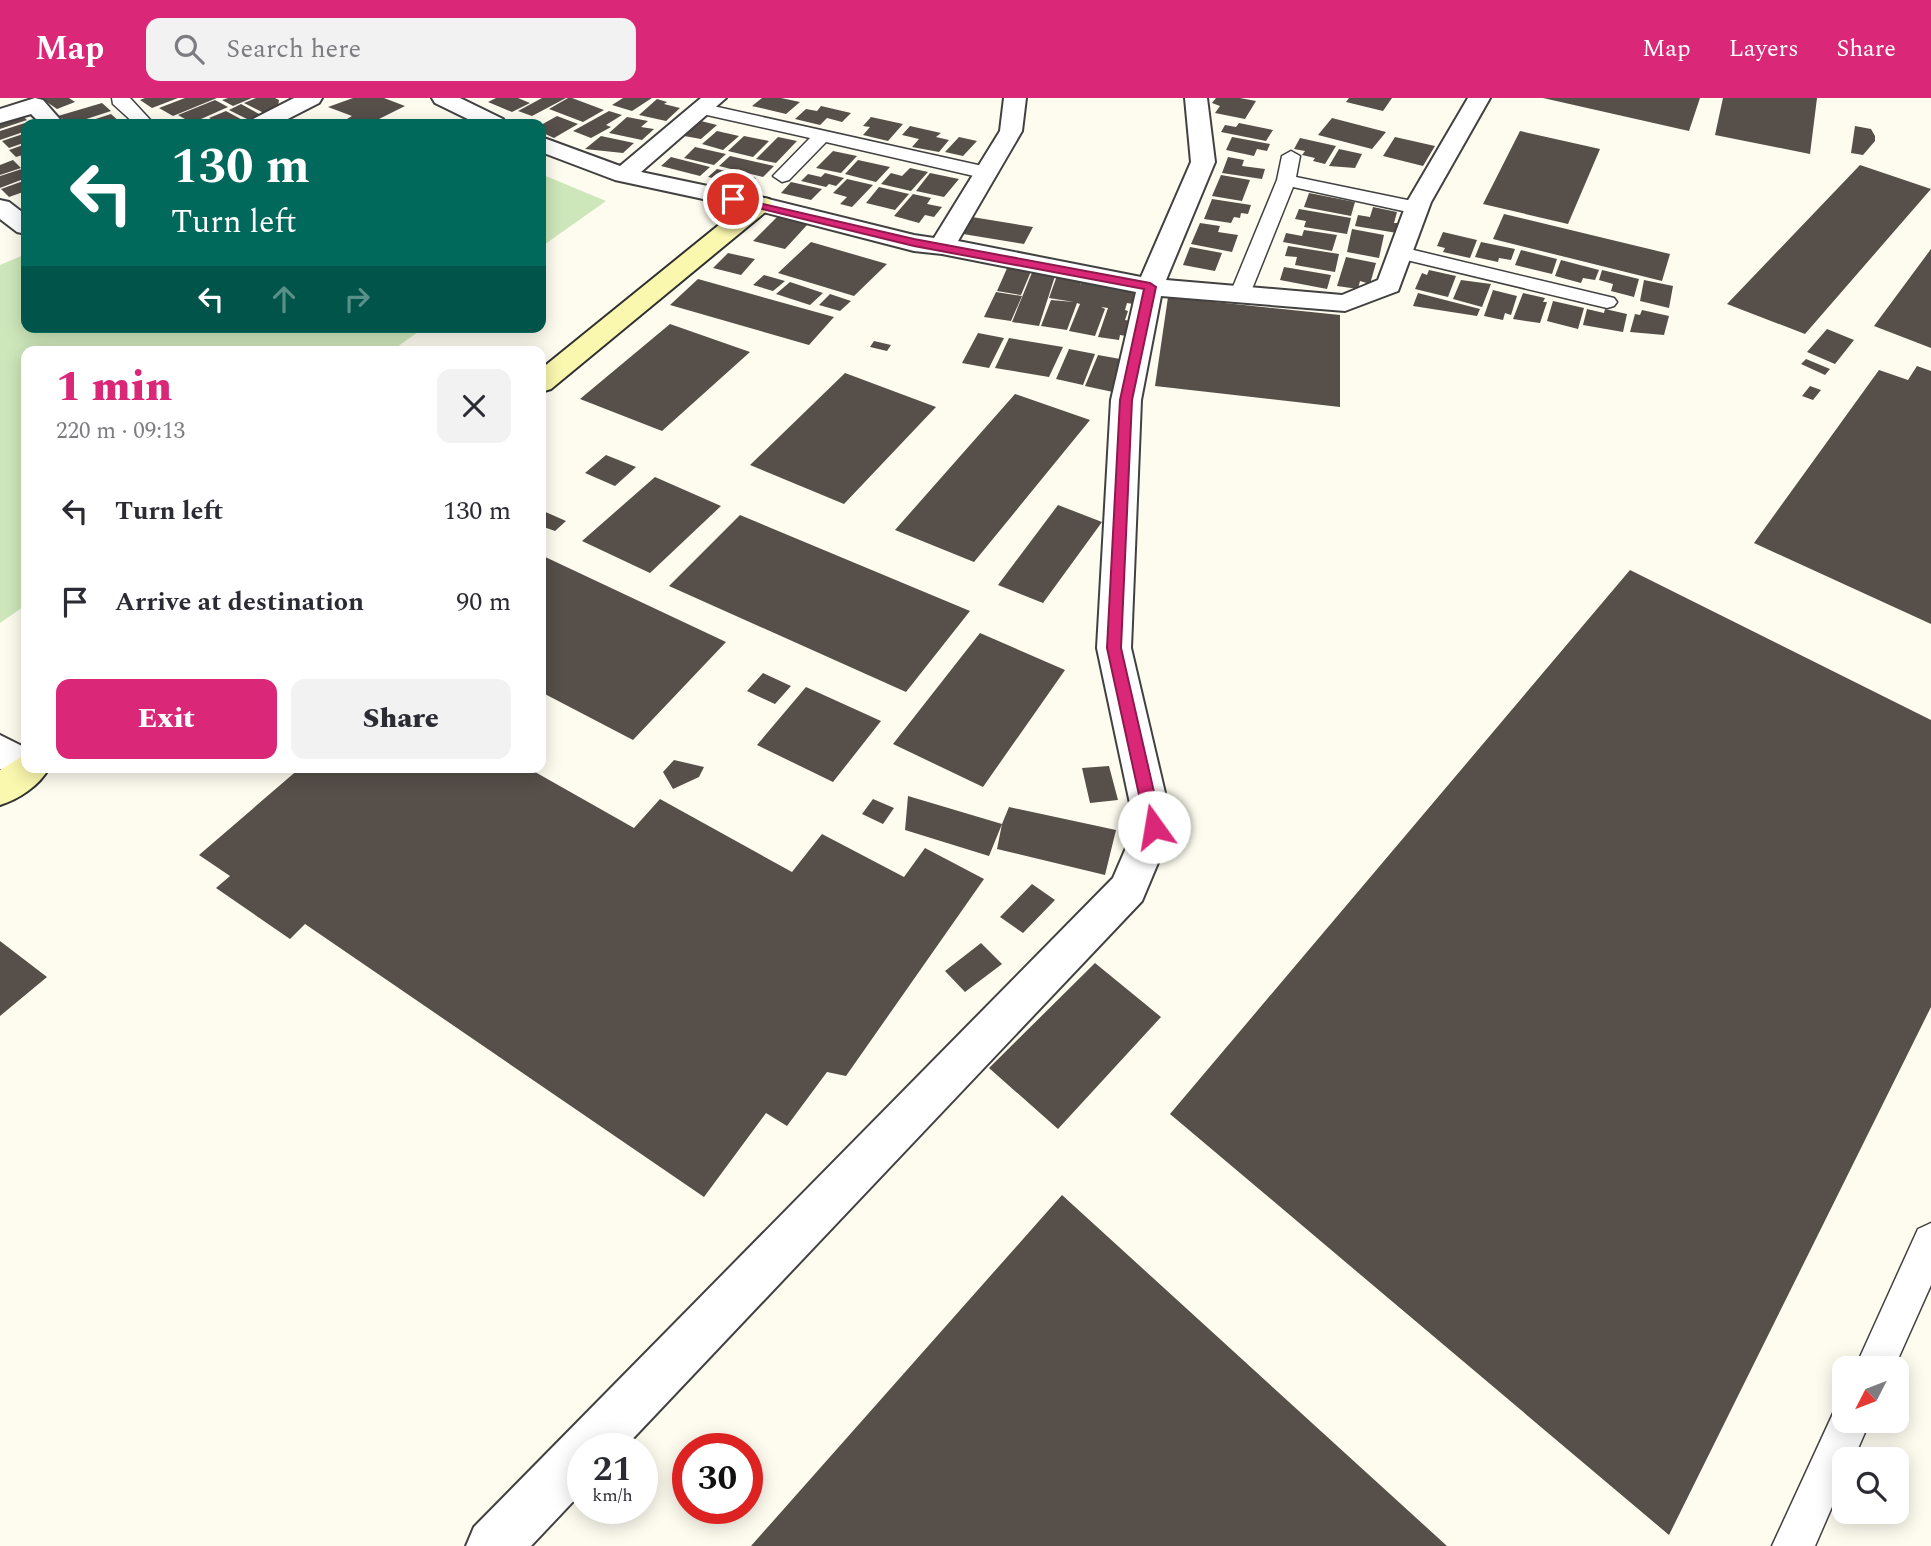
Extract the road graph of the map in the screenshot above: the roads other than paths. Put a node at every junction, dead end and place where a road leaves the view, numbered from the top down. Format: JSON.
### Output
{"nodes":[{"id":1,"x":121,"y":98,"type":"edge"},
{"id":2,"x":443,"y":98,"type":"edge"},
{"id":3,"x":487,"y":98,"type":"edge"},
{"id":4,"x":1015,"y":98,"type":"edge"},
{"id":5,"x":1196,"y":98,"type":"edge"},
{"id":6,"x":1479,"y":98,"type":"edge"},
{"id":7,"x":302,"y":100,"type":"edge"},
{"id":8,"x":709,"y":103,"type":"edge"},
{"id":9,"x":467,"y":110,"type":"junction"},
{"id":10,"x":0,"y":116,"type":"edge"},
{"id":11,"x":48,"y":119,"type":"edge"},
{"id":12,"x":140,"y":119,"type":"edge"},
{"id":13,"x":270,"y":119,"type":"edge"},
{"id":14,"x":485,"y":119,"type":"edge"},
{"id":15,"x":822,"y":136,"type":"junction"},
{"id":16,"x":546,"y":147,"type":"edge"},
{"id":17,"x":1291,"y":156,"type":"dead end"},
{"id":18,"x":987,"y":173,"type":"junction"},
{"id":19,"x":623,"y":175,"type":"junction"},
{"id":20,"x":782,"y":176,"type":"dead end"},
{"id":21,"x":1286,"y":180,"type":"junction"},
{"id":22,"x":760,"y":204,"type":"junction"},
{"id":23,"x":0,"y":207,"type":"edge"},
{"id":24,"x":1417,"y":208,"type":"junction"},
{"id":25,"x":21,"y":226,"type":"edge"},
{"id":26,"x":21,"y":232,"type":"edge"},
{"id":27,"x":0,"y":242,"type":"edge"},
{"id":28,"x":942,"y":246,"type":"junction"},
{"id":29,"x":1401,"y":253,"type":"junction"},
{"id":30,"x":1150,"y":287,"type":"junction"},
{"id":31,"x":1240,"y":294,"type":"junction"},
{"id":32,"x":1607,"y":302,"type":"dead end"},
{"id":33,"x":546,"y":379,"type":"edge"},
{"id":34,"x":0,"y":750,"type":"edge"},
{"id":35,"x":21,"y":763,"type":"edge"},
{"id":36,"x":21,"y":773,"type":"edge"},
{"id":37,"x":0,"y":790,"type":"edge"},
{"id":38,"x":1931,"y":1242,"type":"edge"},
{"id":39,"x":1879,"y":1356,"type":"edge"},
{"id":40,"x":602,"y":1433,"type":"edge"},
{"id":41,"x":1845,"y":1433,"type":"edge"},
{"id":42,"x":567,"y":1470,"type":"edge"},
{"id":43,"x":493,"y":1546,"type":"edge"},
{"id":44,"x":1793,"y":1546,"type":"edge"}],
"edges":[{"from":1,"to":12,"type":"lane"},
{"from":2,"to":9,"type":"street"},
{"from":3,"to":9,"type":"street"},
{"from":4,"to":18,"type":"street"},
{"from":5,"to":30,"type":"street"},
{"from":6,"to":24,"type":"street"},
{"from":7,"to":13,"type":"street"},
{"from":8,"to":15,"type":"lane"},
{"from":8,"to":19,"type":"street"},
{"from":9,"to":14,"type":"street"},
{"from":10,"to":11,"type":"street"},
{"from":15,"to":18,"type":"lane"},
{"from":15,"to":20,"type":"lane"},
{"from":16,"to":19,"type":"street"},
{"from":17,"to":21,"type":"lane"},
{"from":18,"to":28,"type":"street"},
{"from":19,"to":22,"type":"street"},
{"from":21,"to":24,"type":"lane"},
{"from":21,"to":31,"type":"lane"},
{"from":22,"to":28,"type":"street"},
{"from":22,"to":33,"type":"street"},
{"from":23,"to":25,"type":"street"},
{"from":24,"to":29,"type":"street"},
{"from":26,"to":27,"type":"street"},
{"from":28,"to":30,"type":"street"},
{"from":29,"to":31,"type":"street"},
{"from":29,"to":32,"type":"lane"},
{"from":30,"to":31,"type":"street"},
{"from":30,"to":40,"type":"street"},
{"from":34,"to":35,"type":"street"},
{"from":36,"to":37,"type":"street"},
{"from":38,"to":39,"type":"lane"},
{"from":41,"to":44,"type":"lane"},
{"from":42,"to":43,"type":"street"}]}
